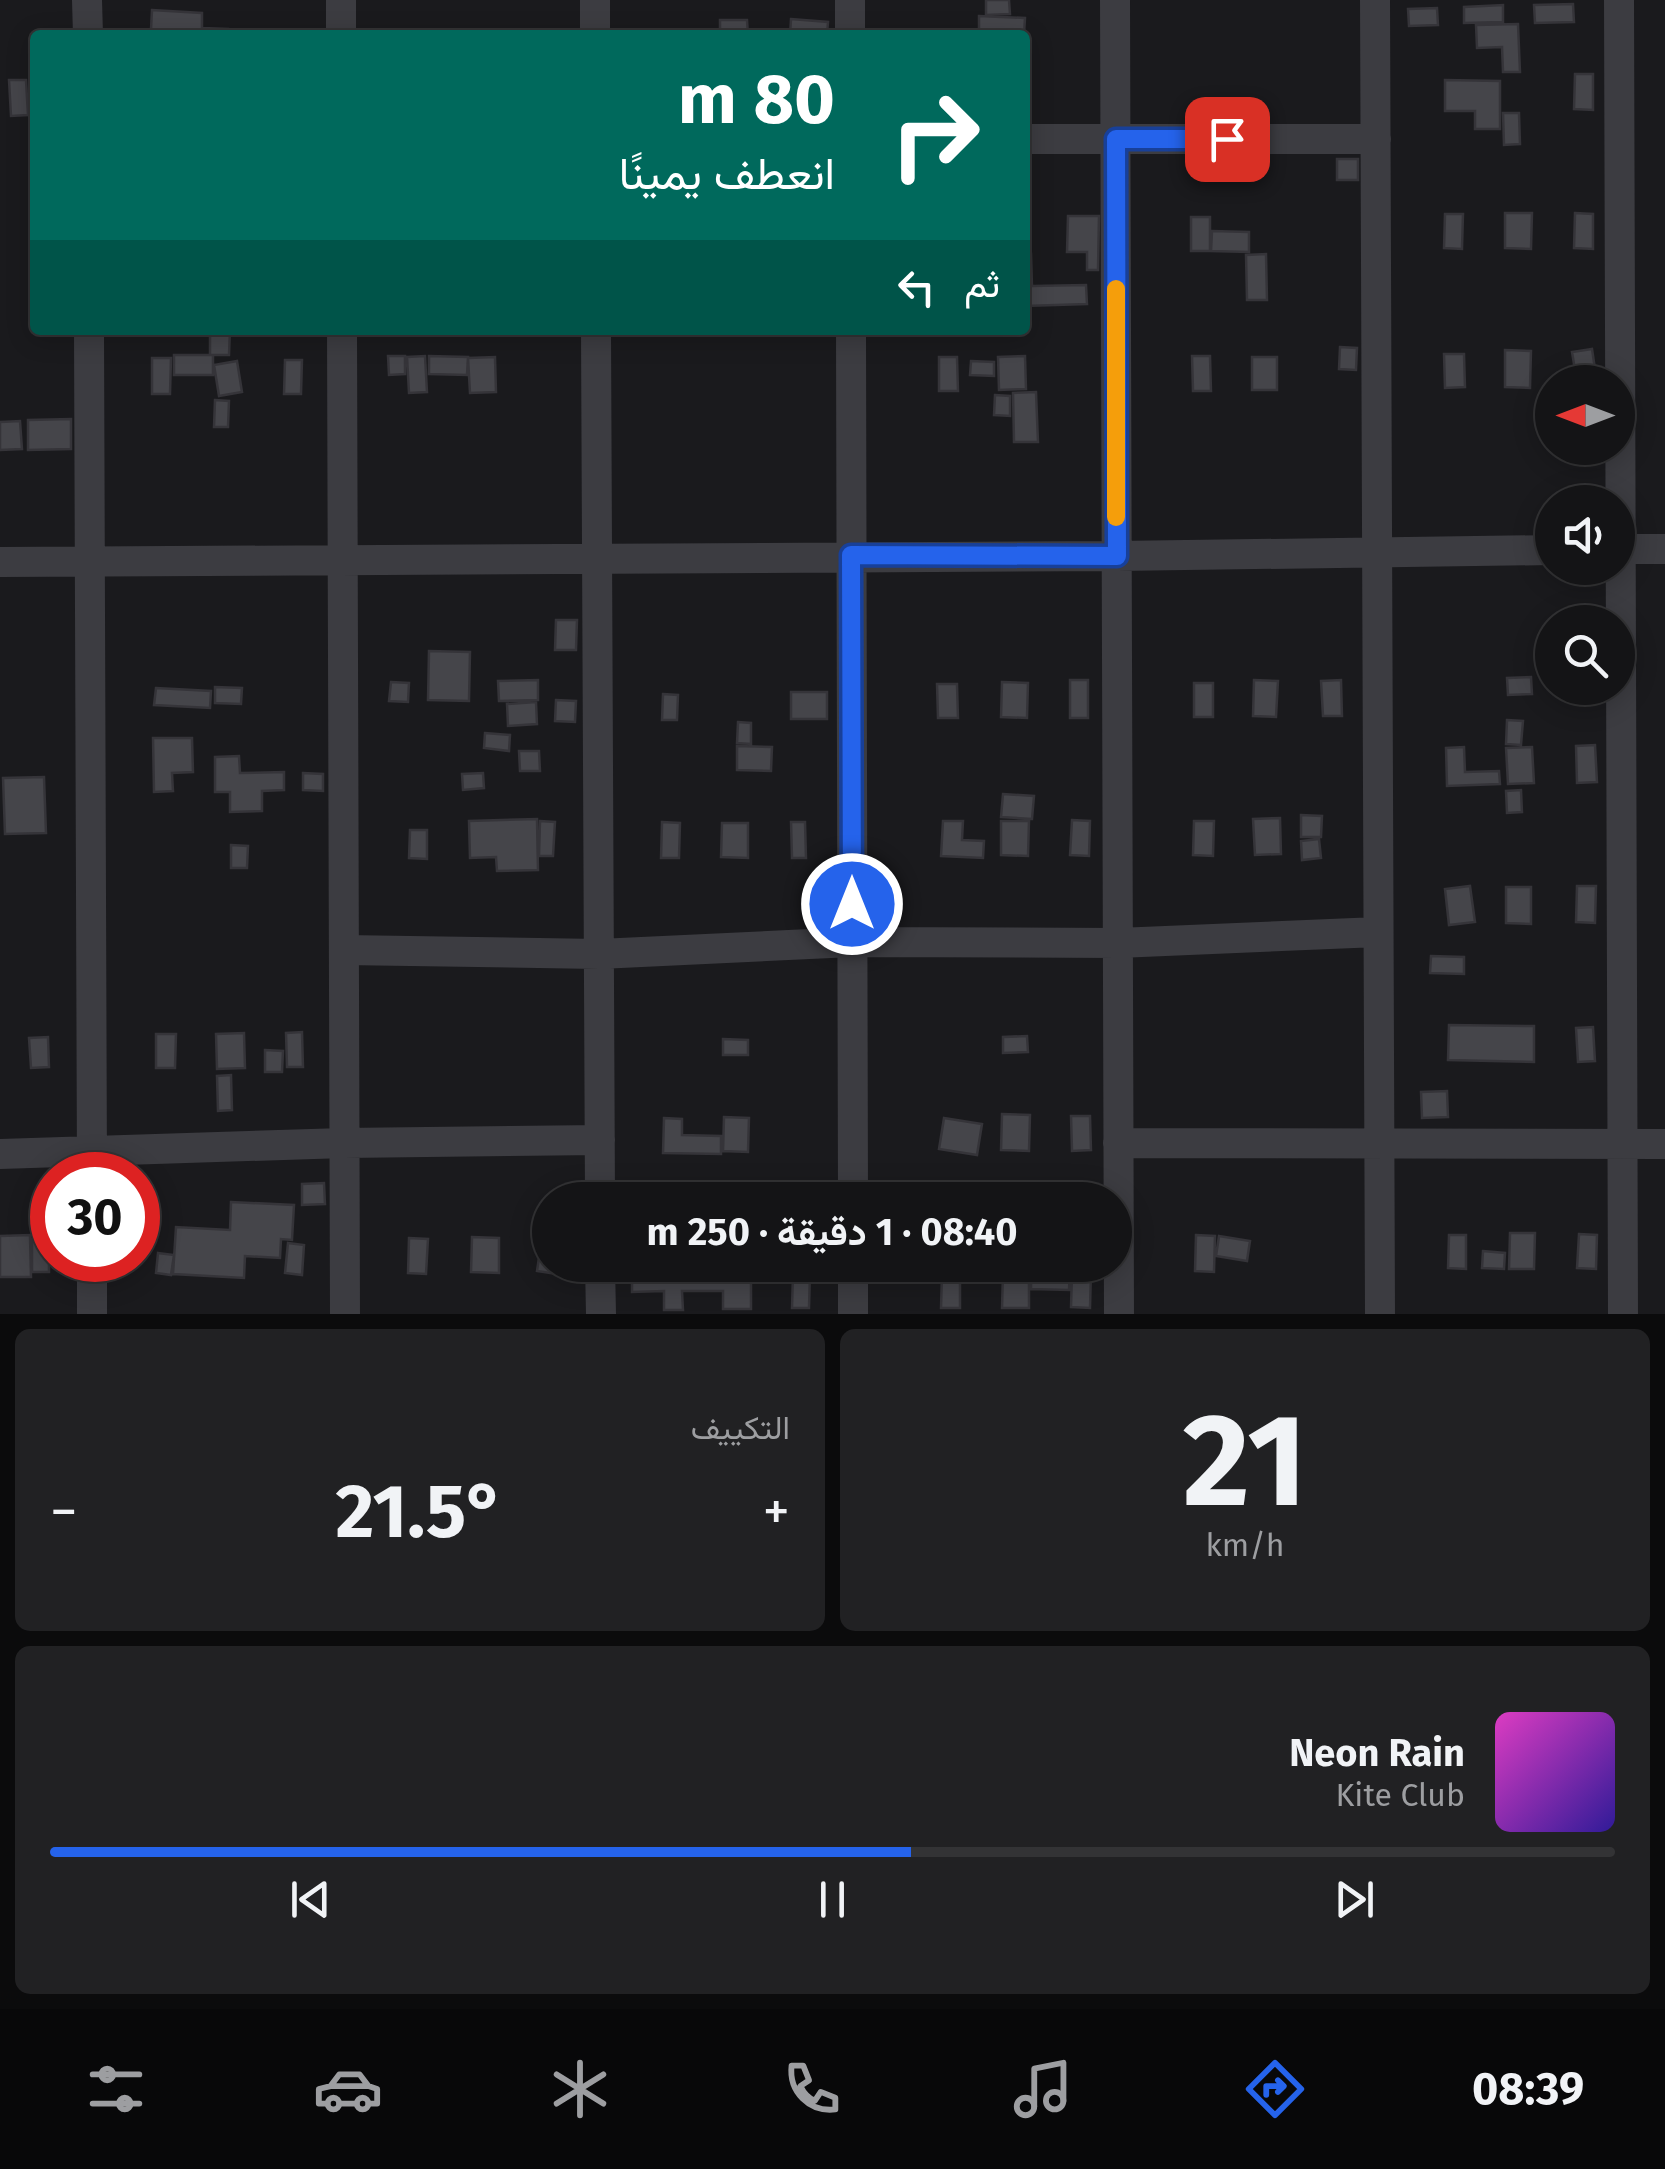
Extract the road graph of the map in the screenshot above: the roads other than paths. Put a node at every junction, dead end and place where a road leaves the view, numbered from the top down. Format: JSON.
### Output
{"nodes":[{"id":1,"x":87,"y":0,"type":"edge"},
{"id":2,"x":341,"y":0,"type":"edge"},
{"id":3,"x":595,"y":0,"type":"edge"},
{"id":4,"x":850,"y":0,"type":"edge"},
{"id":5,"x":1115,"y":0,"type":"edge"},
{"id":6,"x":1375,"y":0,"type":"edge"},
{"id":7,"x":1619,"y":0,"type":"edge"},
{"id":8,"x":88,"y":30,"type":"edge"},
{"id":9,"x":341,"y":30,"type":"edge"},
{"id":10,"x":595,"y":30,"type":"edge"},
{"id":11,"x":850,"y":30,"type":"edge"},
{"id":12,"x":1030,"y":139,"type":"edge"},
{"id":13,"x":1116,"y":139,"type":"junction"},
{"id":14,"x":1376,"y":139,"type":"junction"},
{"id":15,"x":89,"y":335,"type":"edge"},
{"id":16,"x":342,"y":335,"type":"edge"},
{"id":17,"x":596,"y":335,"type":"edge"},
{"id":18,"x":850,"y":335,"type":"edge"},
{"id":19,"x":1619,"y":485,"type":"edge"},
{"id":20,"x":1665,"y":549,"type":"edge"},
{"id":21,"x":1535,"y":550,"type":"edge"},
{"id":22,"x":1635,"y":550,"type":"edge"},
{"id":23,"x":1377,"y":551,"type":"junction"},
{"id":24,"x":851,"y":555,"type":"junction"},
{"id":25,"x":1117,"y":556,"type":"junction"},
{"id":26,"x":597,"y":557,"type":"junction"},
{"id":27,"x":343,"y":559,"type":"junction"},
{"id":28,"x":90,"y":561,"type":"junction"},
{"id":29,"x":0,"y":562,"type":"edge"},
{"id":30,"x":1619,"y":585,"type":"edge"},
{"id":31,"x":1378,"y":932,"type":"junction"},
{"id":32,"x":852,"y":942,"type":"junction"},
{"id":33,"x":1118,"y":944,"type":"junction"},
{"id":34,"x":344,"y":950,"type":"junction"},
{"id":35,"x":599,"y":954,"type":"junction"},
{"id":36,"x":600,"y":1140,"type":"junction"},
{"id":37,"x":344,"y":1143,"type":"junction"},
{"id":38,"x":1118,"y":1143,"type":"junction"},
{"id":39,"x":1379,"y":1144,"type":"junction"},
{"id":40,"x":1622,"y":1144,"type":"junction"},
{"id":41,"x":1665,"y":1144,"type":"edge"},
{"id":42,"x":92,"y":1152,"type":"edge"},
{"id":43,"x":0,"y":1154,"type":"edge"},
{"id":44,"x":30,"y":1157,"type":"edge"},
{"id":45,"x":160,"y":1158,"type":"edge"},
{"id":46,"x":600,"y":1182,"type":"edge"},
{"id":47,"x":853,"y":1182,"type":"edge"},
{"id":48,"x":92,"y":1282,"type":"edge"},
{"id":49,"x":600,"y":1282,"type":"edge"},
{"id":50,"x":853,"y":1282,"type":"edge"},
{"id":51,"x":92,"y":1314,"type":"edge"},
{"id":52,"x":345,"y":1314,"type":"edge"},
{"id":53,"x":600,"y":1314,"type":"edge"},
{"id":54,"x":853,"y":1314,"type":"edge"},
{"id":55,"x":1118,"y":1314,"type":"edge"},
{"id":56,"x":1380,"y":1314,"type":"edge"},
{"id":57,"x":1623,"y":1314,"type":"edge"}],
"edges":[{"from":1,"to":8,"type":"street"},
{"from":2,"to":9,"type":"street"},
{"from":3,"to":10,"type":"street"},
{"from":4,"to":11,"type":"street"},
{"from":5,"to":13,"type":"street"},
{"from":6,"to":14,"type":"street"},
{"from":7,"to":19,"type":"street"},
{"from":12,"to":13,"type":"street"},
{"from":13,"to":14,"type":"street"},
{"from":13,"to":25,"type":"street"},
{"from":14,"to":23,"type":"street"},
{"from":15,"to":28,"type":"street"},
{"from":16,"to":27,"type":"street"},
{"from":17,"to":26,"type":"street"},
{"from":18,"to":24,"type":"street"},
{"from":20,"to":22,"type":"street"},
{"from":21,"to":23,"type":"street"},
{"from":23,"to":25,"type":"street"},
{"from":23,"to":31,"type":"street"},
{"from":24,"to":25,"type":"street"},
{"from":24,"to":26,"type":"street"},
{"from":24,"to":32,"type":"street"},
{"from":25,"to":33,"type":"street"},
{"from":26,"to":27,"type":"street"},
{"from":26,"to":35,"type":"street"},
{"from":27,"to":28,"type":"street"},
{"from":27,"to":34,"type":"street"},
{"from":28,"to":29,"type":"street"},
{"from":28,"to":42,"type":"street"},
{"from":30,"to":40,"type":"street"},
{"from":31,"to":33,"type":"street"},
{"from":31,"to":39,"type":"street"},
{"from":32,"to":33,"type":"street"},
{"from":32,"to":35,"type":"street"},
{"from":32,"to":47,"type":"street"},
{"from":33,"to":38,"type":"street"},
{"from":34,"to":35,"type":"street"},
{"from":34,"to":37,"type":"street"},
{"from":35,"to":36,"type":"street"},
{"from":36,"to":37,"type":"street"},
{"from":36,"to":46,"type":"street"},
{"from":37,"to":45,"type":"street"},
{"from":37,"to":52,"type":"street"},
{"from":38,"to":39,"type":"street"},
{"from":38,"to":55,"type":"street"},
{"from":39,"to":40,"type":"street"},
{"from":39,"to":56,"type":"street"},
{"from":40,"to":41,"type":"street"},
{"from":40,"to":57,"type":"street"},
{"from":43,"to":44,"type":"street"},
{"from":48,"to":51,"type":"street"},
{"from":49,"to":53,"type":"street"},
{"from":50,"to":54,"type":"street"}]}
